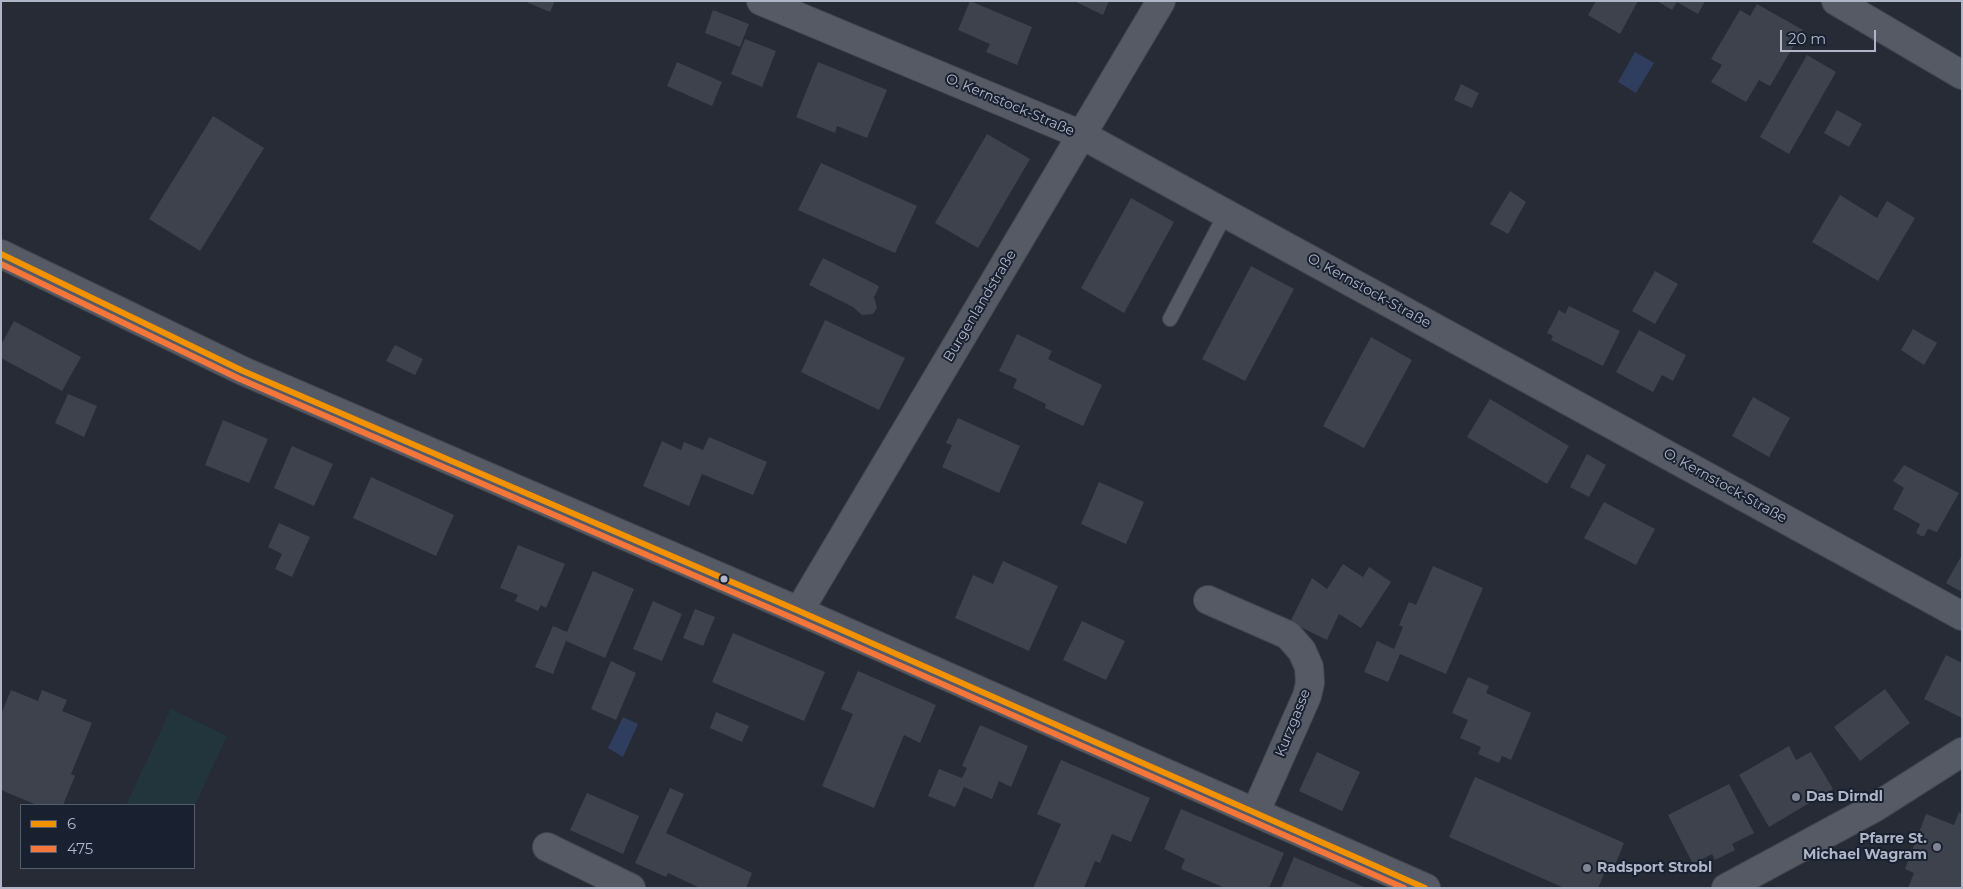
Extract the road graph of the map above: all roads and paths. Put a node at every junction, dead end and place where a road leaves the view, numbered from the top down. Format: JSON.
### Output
{"nodes":[{"id":1,"x":761,"y":1,"type":"edge"},
{"id":2,"x":1161,"y":1,"type":"edge"},
{"id":3,"x":1836,"y":1,"type":"edge"},
{"id":4,"x":1962,"y":75,"type":"edge"},
{"id":5,"x":1082,"y":135,"type":"junction"},
{"id":6,"x":1226,"y":213,"type":"junction"},
{"id":7,"x":1,"y":254,"type":"edge"},
{"id":8,"x":1170,"y":319,"type":"dead end"},
{"id":9,"x":1208,"y":600,"type":"dead end"},
{"id":10,"x":799,"y":610,"type":"junction"},
{"id":11,"x":1962,"y":616,"type":"edge"},
{"id":12,"x":1962,"y":752,"type":"edge"},
{"id":13,"x":1256,"y":811,"type":"junction"},
{"id":14,"x":547,"y":847,"type":"dead end"},
{"id":15,"x":631,"y":888,"type":"edge"},
{"id":16,"x":1426,"y":888,"type":"edge"},
{"id":17,"x":1726,"y":888,"type":"edge"}],
"edges":[{"from":1,"to":5,"type":"street","name":"O. Kernstock-Straße"},
{"from":2,"to":5,"type":"street","name":"Burgenlandstraße"},
{"from":3,"to":4,"type":"street"},
{"from":5,"to":6,"type":"street","name":"O. Kernstock-Straße"},
{"from":5,"to":10,"type":"street","name":"Burgenlandstraße"},
{"from":6,"to":8,"type":"lane"},
{"from":6,"to":11,"type":"street","name":"O. Kernstock-Straße"},
{"from":7,"to":10,"type":"street"},
{"from":9,"to":13,"type":"street","name":"Kurzgasse"},
{"from":10,"to":13,"type":"street"},
{"from":12,"to":17,"type":"street"},
{"from":13,"to":16,"type":"street"},
{"from":14,"to":15,"type":"street"}]}
